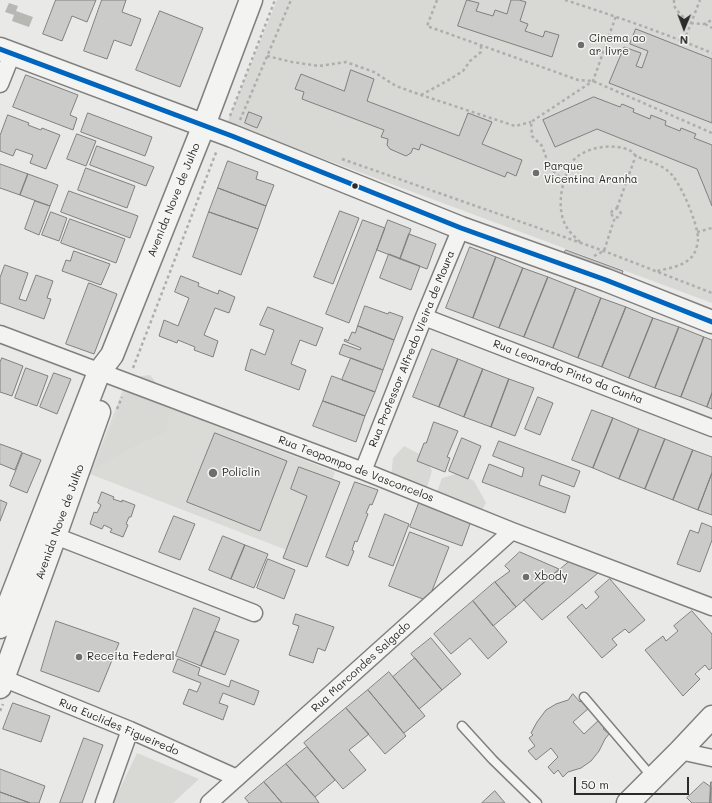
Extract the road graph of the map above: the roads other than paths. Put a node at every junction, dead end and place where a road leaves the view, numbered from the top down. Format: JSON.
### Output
{"nodes":[{"id":1,"x":250,"y":0,"type":"edge"},
{"id":2,"x":6,"y":52,"type":"edge"},
{"id":3,"x":0,"y":84,"type":"edge"},
{"id":4,"x":214,"y":129,"type":"junction"},
{"id":5,"x":461,"y":228,"type":"junction"},
{"id":6,"x":424,"y":317,"type":"junction"},
{"id":7,"x":712,"y":322,"type":"edge"},
{"id":8,"x":0,"y":334,"type":"edge"},
{"id":9,"x":112,"y":377,"type":"junction"},
{"id":10,"x":712,"y":428,"type":"edge"},
{"id":11,"x":363,"y":471,"type":"junction"},
{"id":12,"x":512,"y":531,"type":"junction"},
{"id":13,"x":47,"y":533,"type":"junction"},
{"id":14,"x":712,"y":607,"type":"edge"},
{"id":15,"x":254,"y":613,"type":"dead end"},
{"id":16,"x":0,"y":627,"type":"edge"},
{"id":17,"x":4,"y":681,"type":"edge"},
{"id":18,"x":584,"y":697,"type":"dead end"},
{"id":19,"x":712,"y":717,"type":"edge"},
{"id":20,"x":462,"y":726,"type":"dead end"},
{"id":21,"x":130,"y":730,"type":"junction"},
{"id":22,"x":680,"y":751,"type":"junction"},
{"id":23,"x":712,"y":758,"type":"edge"},
{"id":24,"x":237,"y":778,"type":"junction"},
{"id":25,"x":653,"y":779,"type":"junction"},
{"id":26,"x":104,"y":803,"type":"edge"},
{"id":27,"x":208,"y":803,"type":"edge"},
{"id":28,"x":537,"y":803,"type":"edge"},
{"id":29,"x":628,"y":803,"type":"edge"}],
"edges":[{"from":1,"to":4,"type":"main road","name":"Avenida Nove de Julho"},
{"from":2,"to":3,"type":"street"},
{"from":2,"to":4,"type":"main road"},
{"from":4,"to":5,"type":"main road"},
{"from":4,"to":9,"type":"main road","name":"Avenida Nove de Julho"},
{"from":5,"to":6,"type":"street","name":"Rua Professor Alfredo Vieira de Moura"},
{"from":5,"to":7,"type":"main road"},
{"from":6,"to":10,"type":"street","name":"Rua Leonardo Pinto da Cunha"},
{"from":6,"to":11,"type":"street","name":"Rua Professor Alfredo Vieira de Moura"},
{"from":8,"to":9,"type":"street","name":"Rua Teopompo de Vasconcelos"},
{"from":9,"to":11,"type":"street","name":"Rua Teopompo de Vasconcelos"},
{"from":9,"to":13,"type":"main road","name":"Avenida Nove de Julho"},
{"from":11,"to":12,"type":"street","name":"Rua Teopompo de Vasconcelos"},
{"from":12,"to":14,"type":"street","name":"Rua Teopompo de Vasconcelos"},
{"from":12,"to":24,"type":"street","name":"Rua Marcondes Salgado"},
{"from":13,"to":15,"type":"street"},
{"from":13,"to":16,"type":"main road","name":"Avenida Nove de Julho"},
{"from":13,"to":17,"type":"main road","name":"Avenida Nove de Julho"},
{"from":17,"to":21,"type":"street","name":"Rua Euclides Figueiredo"},
{"from":18,"to":25,"type":"lane"},
{"from":19,"to":22,"type":"main road"},
{"from":20,"to":28,"type":"lane"},
{"from":21,"to":24,"type":"street","name":"Rua Euclides Figueiredo"},
{"from":21,"to":26,"type":"street"},
{"from":22,"to":23,"type":"street"},
{"from":22,"to":25,"type":"main road"},
{"from":24,"to":27,"type":"street","name":"Rua Marcondes Salgado"},
{"from":25,"to":29,"type":"main road"}]}
